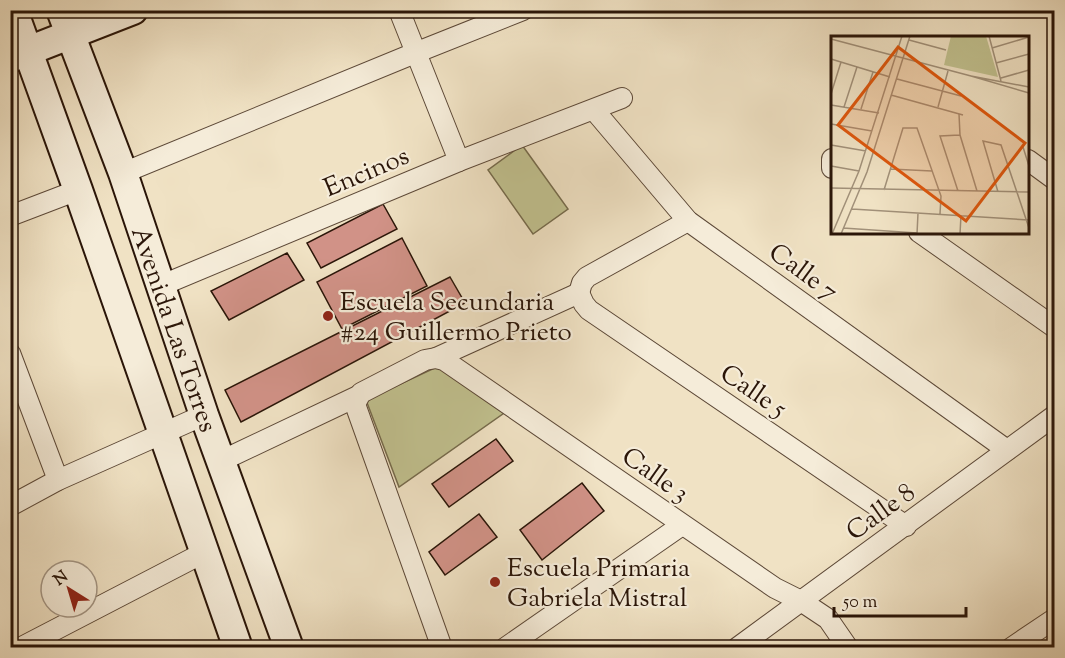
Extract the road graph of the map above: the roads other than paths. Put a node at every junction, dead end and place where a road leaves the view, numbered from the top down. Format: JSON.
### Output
{"nodes":[{"id":1,"x":13,"y":10,"type":"edge"},
{"id":2,"x":133,"y":10,"type":"edge"},
{"id":3,"x":399,"y":10,"type":"edge"},
{"id":4,"x":523,"y":10,"type":"edge"},
{"id":5,"x":65,"y":23,"type":"edge"},
{"id":6,"x":415,"y":53,"type":"junction"},
{"id":7,"x":19,"y":54,"type":"edge"},
{"id":8,"x":622,"y":99,"type":"dead end"},
{"id":9,"x":594,"y":110,"type":"junction"},
{"id":10,"x":459,"y":161,"type":"junction"},
{"id":11,"x":1029,"y":161,"type":"edge"},
{"id":12,"x":123,"y":173,"type":"junction"},
{"id":13,"x":1054,"y":179,"type":"edge"},
{"id":14,"x":78,"y":190,"type":"junction"},
{"id":15,"x":10,"y":216,"type":"edge"},
{"id":16,"x":688,"y":221,"type":"junction"},
{"id":17,"x":922,"y":234,"type":"edge"},
{"id":18,"x":160,"y":286,"type":"junction"},
{"id":19,"x":579,"y":294,"type":"junction"},
{"id":20,"x":1054,"y":327,"type":"edge"},
{"id":21,"x":10,"y":353,"type":"edge"},
{"id":22,"x":430,"y":359,"type":"junction"},
{"id":23,"x":359,"y":395,"type":"junction"},
{"id":24,"x":204,"y":415,"type":"junction"},
{"id":25,"x":1054,"y":416,"type":"edge"},
{"id":26,"x":161,"y":432,"type":"junction"},
{"id":27,"x":1007,"y":450,"type":"junction"},
{"id":28,"x":221,"y":461,"type":"junction"},
{"id":29,"x":58,"y":480,"type":"junction"},
{"id":30,"x":10,"y":506,"type":"edge"},
{"id":31,"x":682,"y":525,"type":"junction"},
{"id":32,"x":906,"y":526,"type":"junction"},
{"id":33,"x":203,"y":553,"type":"junction"},
{"id":34,"x":801,"y":601,"type":"junction"},
{"id":35,"x":1054,"y":619,"type":"edge"},
{"id":36,"x":1014,"y":647,"type":"edge"},
{"id":37,"x":20,"y":648,"type":"edge"},
{"id":38,"x":238,"y":648,"type":"edge"},
{"id":39,"x":289,"y":648,"type":"edge"},
{"id":40,"x":442,"y":648,"type":"edge"},
{"id":41,"x":504,"y":648,"type":"edge"},
{"id":42,"x":737,"y":648,"type":"edge"},
{"id":43,"x":848,"y":648,"type":"edge"}],
"edges":[{"from":1,"to":7,"type":"street","name":"Avenida Las Torres"},
{"from":2,"to":5,"type":"street"},
{"from":3,"to":6,"type":"street"},
{"from":4,"to":6,"type":"street"},
{"from":5,"to":7,"type":"street"},
{"from":5,"to":12,"type":"street","name":"Avenida Las Torres"},
{"from":6,"to":10,"type":"street"},
{"from":6,"to":12,"type":"street"},
{"from":7,"to":14,"type":"street","name":"Avenida Las Torres"},
{"from":8,"to":9,"type":"street","name":"Encinos"},
{"from":9,"to":10,"type":"street","name":"Encinos"},
{"from":9,"to":16,"type":"street","name":"Calle 7"},
{"from":10,"to":18,"type":"street","name":"Encinos"},
{"from":11,"to":13,"type":"street"},
{"from":12,"to":18,"type":"street","name":"Avenida Las Torres"},
{"from":14,"to":15,"type":"street"},
{"from":14,"to":26,"type":"street","name":"Avenida Las Torres"},
{"from":16,"to":19,"type":"street"},
{"from":16,"to":27,"type":"street","name":"Calle 7"},
{"from":17,"to":20,"type":"street"},
{"from":18,"to":24,"type":"street","name":"Avenida Las Torres"},
{"from":19,"to":22,"type":"street"},
{"from":19,"to":32,"type":"street","name":"Calle 5"},
{"from":21,"to":29,"type":"street"},
{"from":22,"to":23,"type":"street"},
{"from":22,"to":31,"type":"street","name":"Calle 3"},
{"from":23,"to":28,"type":"street"},
{"from":23,"to":40,"type":"street"},
{"from":24,"to":26,"type":"street"},
{"from":24,"to":28,"type":"street","name":"Avenida Las Torres"},
{"from":25,"to":27,"type":"street","name":"Calle 8"},
{"from":26,"to":29,"type":"street"},
{"from":26,"to":33,"type":"street","name":"Avenida Las Torres"},
{"from":27,"to":32,"type":"street","name":"Calle 8"},
{"from":28,"to":39,"type":"street","name":"Avenida Las Torres"},
{"from":29,"to":30,"type":"street"},
{"from":31,"to":34,"type":"street","name":"Calle 3"},
{"from":31,"to":41,"type":"street"},
{"from":32,"to":34,"type":"street","name":"Calle 8"},
{"from":33,"to":37,"type":"street"},
{"from":33,"to":38,"type":"street","name":"Avenida Las Torres"},
{"from":34,"to":42,"type":"street","name":"Calle 8"},
{"from":34,"to":43,"type":"street","name":"Calle 3"},
{"from":35,"to":36,"type":"street"}]}
